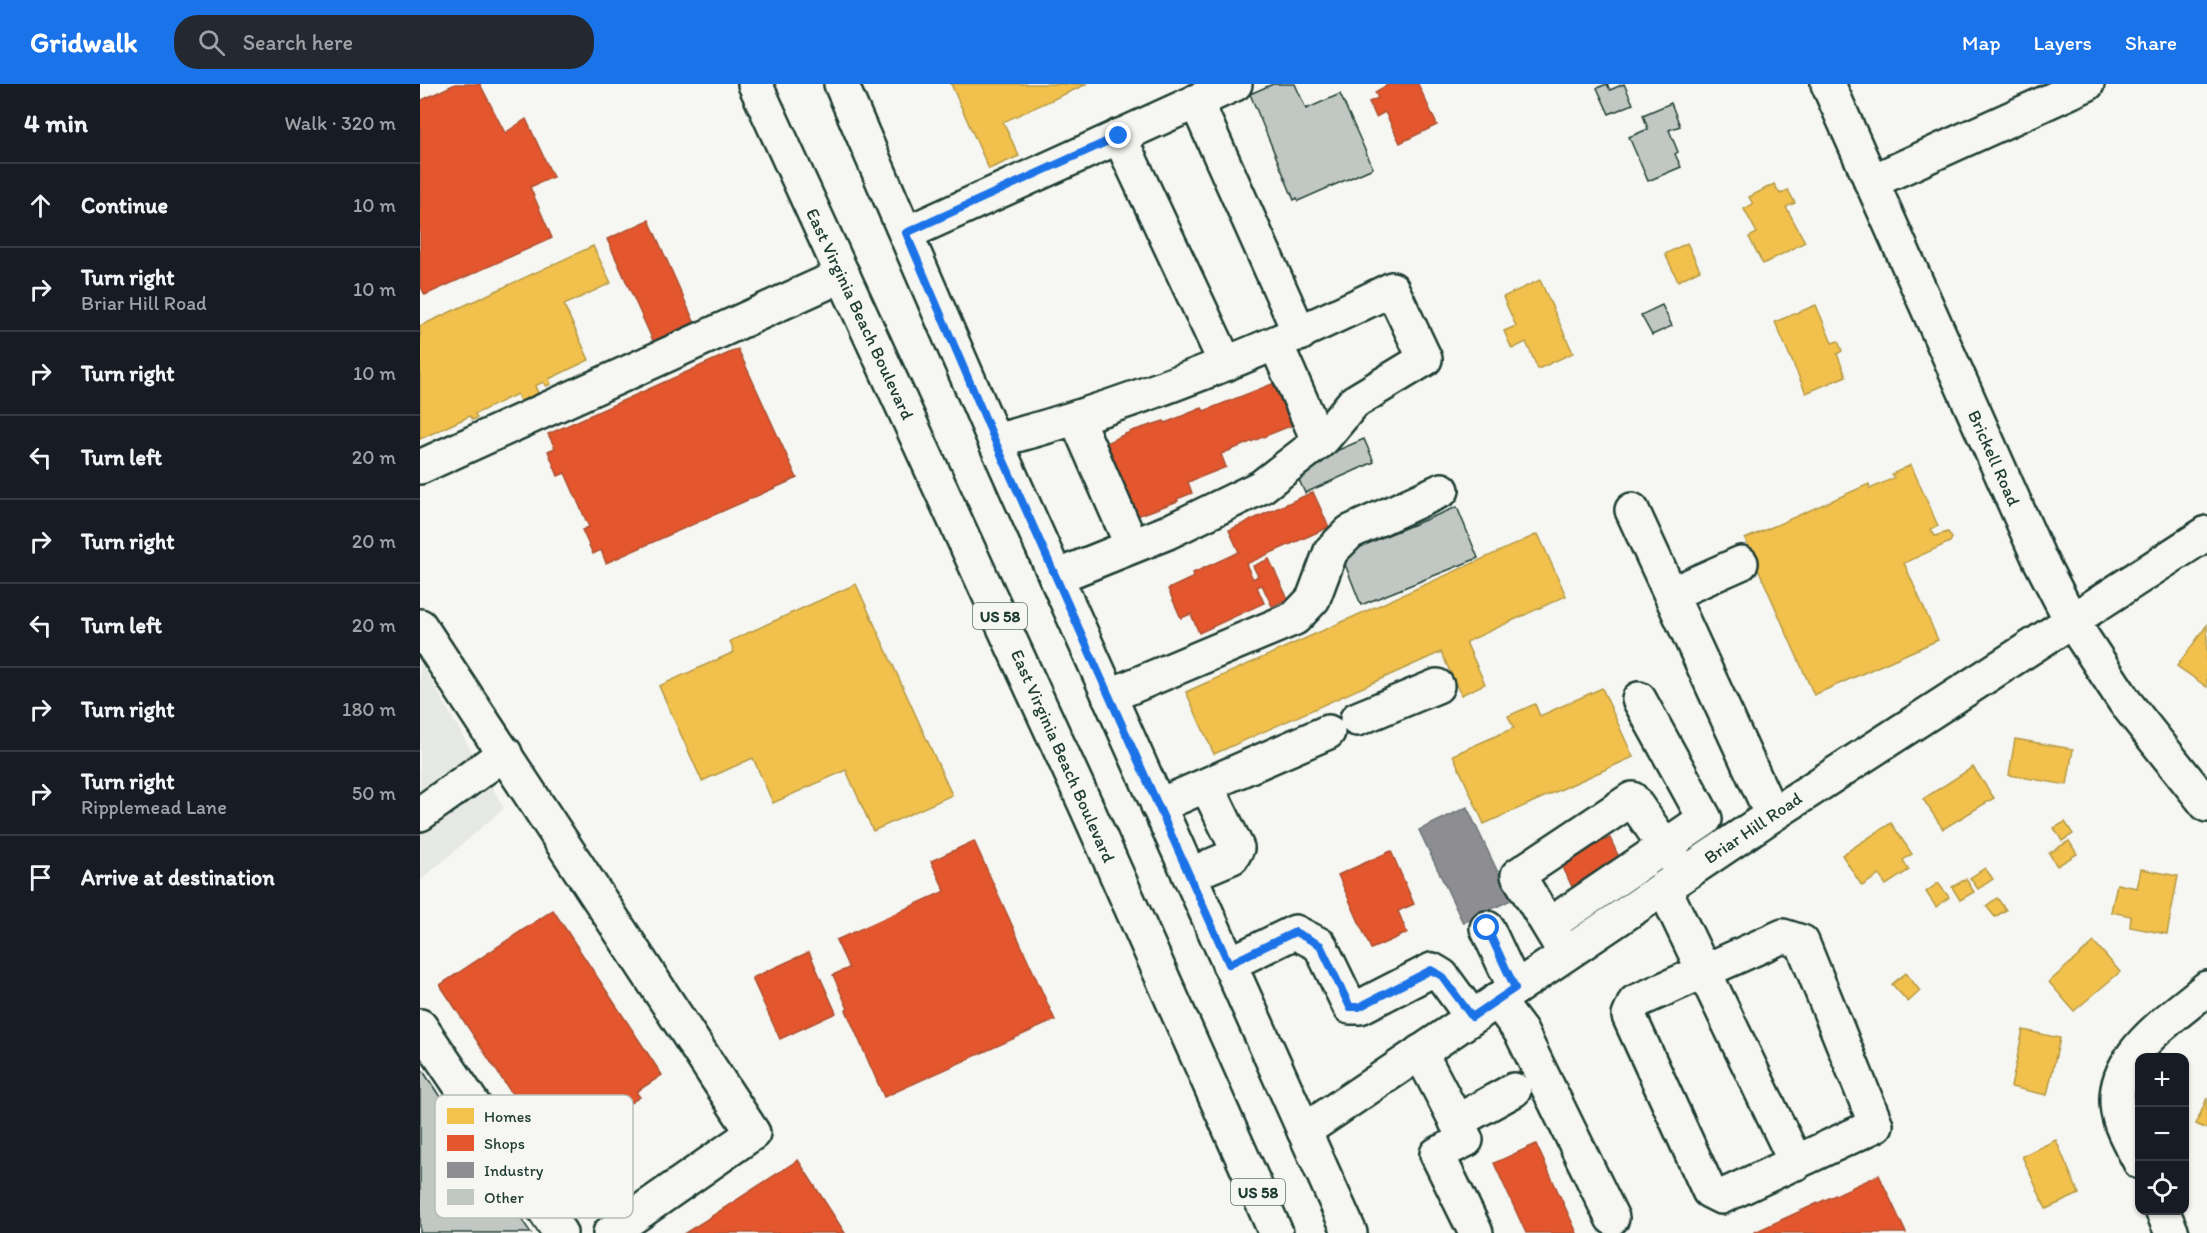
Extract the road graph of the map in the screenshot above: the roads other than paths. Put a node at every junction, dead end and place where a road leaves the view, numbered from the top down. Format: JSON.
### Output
{"nodes":[{"id":1,"x":738,"y":84,"type":"edge"},
{"id":2,"x":755,"y":84,"type":"edge"},
{"id":3,"x":842,"y":84,"type":"edge"},
{"id":4,"x":1235,"y":84,"type":"edge"},
{"id":5,"x":1827,"y":84,"type":"edge"},
{"id":6,"x":2087,"y":84,"type":"edge"},
{"id":7,"x":1196,"y":101,"type":"junction"},
{"id":8,"x":1119,"y":136,"type":"junction"},
{"id":9,"x":783,"y":147,"type":"junction"},
{"id":10,"x":1870,"y":182,"type":"junction"},
{"id":11,"x":906,"y":233,"type":"junction"},
{"id":12,"x":843,"y":275,"type":"junction"},
{"id":13,"x":1288,"y":339,"type":"junction"},
{"id":14,"x":1226,"y":364,"type":"junction"},
{"id":15,"x":1076,"y":418,"type":"junction"},
{"id":16,"x":995,"y":441,"type":"junction"},
{"id":17,"x":1319,"y":442,"type":"junction"},
{"id":18,"x":420,"y":467,"type":"edge"},
{"id":19,"x":1442,"y":490,"type":"dead end"},
{"id":20,"x":1632,"y":510,"type":"dead end"},
{"id":21,"x":2207,"y":533,"type":"edge"},
{"id":22,"x":1132,"y":546,"type":"junction"},
{"id":23,"x":1741,"y":563,"type":"dead end"},
{"id":24,"x":1056,"y":577,"type":"junction"},
{"id":25,"x":1671,"y":594,"type":"junction"},
{"id":26,"x":2071,"y":620,"type":"junction"},
{"id":27,"x":420,"y":626,"type":"edge"},
{"id":28,"x":1437,"y":686,"type":"dead end"},
{"id":29,"x":1109,"y":696,"type":"junction"},
{"id":30,"x":1639,"y":699,"type":"dead end"},
{"id":31,"x":505,"y":753,"type":"junction"},
{"id":32,"x":1207,"y":786,"type":"junction"},
{"id":33,"x":2207,"y":805,"type":"edge"},
{"id":34,"x":1158,"y":806,"type":"junction"},
{"id":35,"x":420,"y":814,"type":"edge"},
{"id":36,"x":1772,"y":815,"type":"junction"},
{"id":37,"x":1666,"y":846,"type":"junction"},
{"id":38,"x":1189,"y":875,"type":"junction"},
{"id":39,"x":1674,"y":881,"type":"junction"},
{"id":40,"x":1549,"y":926,"type":"junction"},
{"id":41,"x":1487,"y":928,"type":"dead end"},
{"id":42,"x":1565,"y":954,"type":"junction"},
{"id":43,"x":1229,"y":964,"type":"junction"},
{"id":44,"x":1703,"y":969,"type":"junction"},
{"id":45,"x":2207,"y":988,"type":"edge"},
{"id":46,"x":1495,"y":1002,"type":"junction"},
{"id":47,"x":420,"y":1026,"type":"edge"},
{"id":48,"x":1420,"y":1052,"type":"junction"},
{"id":49,"x":1514,"y":1090,"type":"dead end"},
{"id":50,"x":467,"y":1095,"type":"edge"},
{"id":51,"x":1456,"y":1122,"type":"junction"},
{"id":52,"x":1304,"y":1131,"type":"junction"},
{"id":53,"x":2139,"y":1161,"type":"edge"},
{"id":54,"x":1796,"y":1162,"type":"junction"},
{"id":55,"x":2164,"y":1215,"type":"edge"},
{"id":56,"x":633,"y":1217,"type":"edge"},
{"id":57,"x":550,"y":1218,"type":"edge"},
{"id":58,"x":631,"y":1218,"type":"edge"},
{"id":59,"x":1612,"y":1218,"type":"dead end"},
{"id":60,"x":560,"y":1233,"type":"edge"},
{"id":61,"x":610,"y":1233,"type":"edge"},
{"id":62,"x":1276,"y":1233,"type":"edge"},
{"id":63,"x":1350,"y":1233,"type":"edge"},
{"id":64,"x":1476,"y":1233,"type":"edge"},
{"id":65,"x":2172,"y":1233,"type":"edge"}],
"edges":[{"from":1,"to":9,"type":"main road"},
{"from":2,"to":9,"type":"main road","name":"East Virginia Beach Boulevard","number":"US 58"},
{"from":3,"to":11,"type":"main road"},
{"from":4,"to":7,"type":"main road"},
{"from":5,"to":10,"type":"main road","name":"Brickell Road"},
{"from":6,"to":10,"type":"main road"},
{"from":7,"to":8,"type":"main road"},
{"from":7,"to":13,"type":"main road"},
{"from":8,"to":11,"type":"main road"},
{"from":8,"to":14,"type":"main road"},
{"from":9,"to":12,"type":"main road","name":"East Virginia Beach Boulevard","number":"US 58"},
{"from":10,"to":26,"type":"main road","name":"Brickell Road"},
{"from":11,"to":16,"type":"main road"},
{"from":12,"to":18,"type":"main road"},
{"from":12,"to":62,"type":"main road","name":"East Virginia Beach Boulevard","number":"US 58"},
{"from":13,"to":14,"type":"main road"},
{"from":13,"to":17,"type":"main road"},
{"from":13,"to":17,"type":"main road"},
{"from":14,"to":15,"type":"main road"},
{"from":15,"to":16,"type":"main road"},
{"from":15,"to":22,"type":"main road"},
{"from":16,"to":24,"type":"main road"},
{"from":17,"to":22,"type":"main road"},
{"from":19,"to":29,"type":"main road"},
{"from":20,"to":25,"type":"main road"},
{"from":21,"to":26,"type":"main road","name":"Briar Hill Road"},
{"from":22,"to":24,"type":"main road"},
{"from":23,"to":25,"type":"main road"},
{"from":24,"to":29,"type":"main road"},
{"from":25,"to":36,"type":"main road"},
{"from":26,"to":33,"type":"main road","name":"Brickell Road"},
{"from":26,"to":36,"type":"main road","name":"Briar Hill Road"},
{"from":27,"to":31,"type":"main road"},
{"from":28,"to":32,"type":"main road"},
{"from":29,"to":34,"type":"main road"},
{"from":30,"to":37,"type":"main road"},
{"from":31,"to":35,"type":"main road"},
{"from":31,"to":56,"type":"main road"},
{"from":32,"to":34,"type":"main road"},
{"from":32,"to":38,"type":"main road"},
{"from":34,"to":38,"type":"main road"},
{"from":36,"to":39,"type":"main road","name":"Briar Hill Road"},
{"from":37,"to":39,"type":"main road"},
{"from":37,"to":40,"type":"main road"},
{"from":37,"to":40,"type":"main road"},
{"from":38,"to":43,"type":"main road"},
{"from":39,"to":42,"type":"main road","name":"Briar Hill Road"},
{"from":39,"to":44,"type":"main road"},
{"from":40,"to":42,"type":"main road"},
{"from":41,"to":46,"type":"main road"},
{"from":42,"to":46,"type":"main road","name":"Briar Hill Road"},
{"from":43,"to":46,"type":"main road"},
{"from":43,"to":52,"type":"main road"},
{"from":44,"to":54,"type":"main road"},
{"from":44,"to":54,"type":"main road"},
{"from":44,"to":54,"type":"main road"},
{"from":45,"to":53,"type":"main road"},
{"from":46,"to":48,"type":"main road","name":"Briar Hill Road"},
{"from":46,"to":59,"type":"main road"},
{"from":47,"to":50,"type":"main road"},
{"from":48,"to":51,"type":"main road"},
{"from":48,"to":52,"type":"main road","name":"Briar Hill Road"},
{"from":49,"to":51,"type":"main road"},
{"from":51,"to":64,"type":"main road"},
{"from":52,"to":63,"type":"main road"},
{"from":55,"to":65,"type":"main road"},
{"from":57,"to":60,"type":"main road"},
{"from":58,"to":61,"type":"main road"}]}
